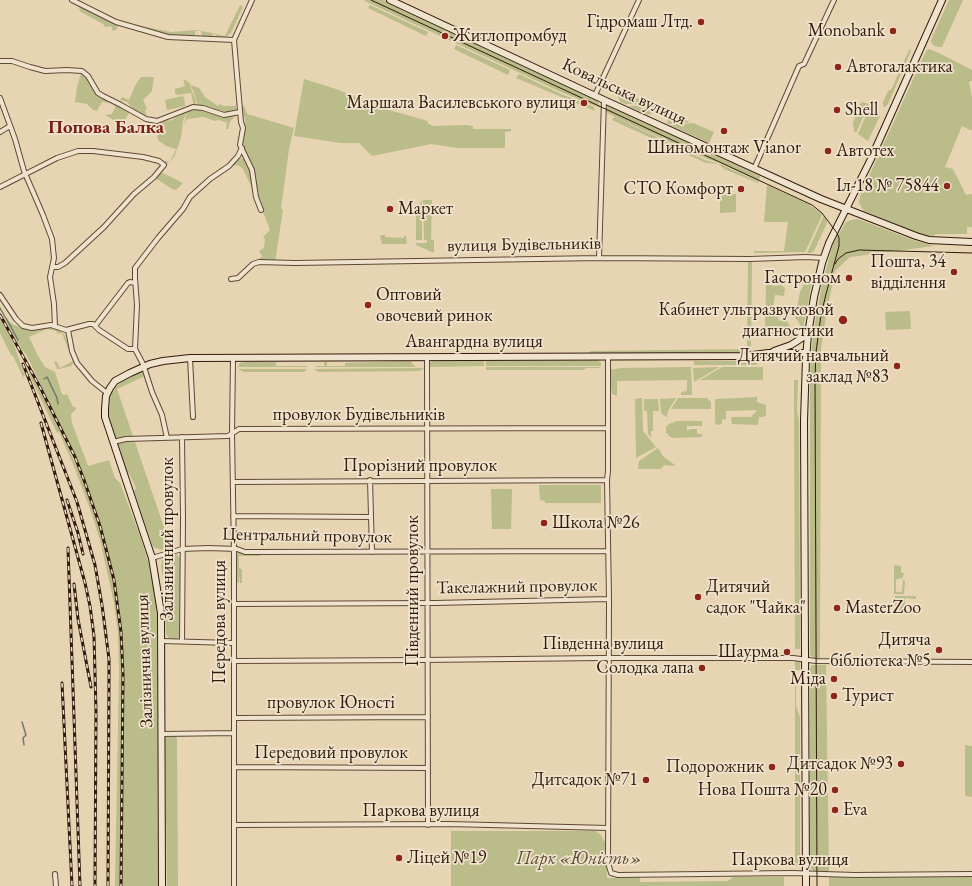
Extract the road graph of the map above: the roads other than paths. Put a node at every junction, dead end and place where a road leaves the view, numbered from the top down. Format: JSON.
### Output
{"nodes":[{"id":1,"x":72,"y":0,"type":"edge"},
{"id":2,"x":252,"y":0,"type":"edge"},
{"id":3,"x":390,"y":0,"type":"edge"},
{"id":4,"x":639,"y":0,"type":"edge"},
{"id":5,"x":834,"y":0,"type":"edge"},
{"id":6,"x":942,"y":0,"type":"edge"},
{"id":7,"x":234,"y":40,"type":"junction"},
{"id":8,"x":0,"y":61,"type":"edge"},
{"id":9,"x":595,"y":95,"type":"junction"},
{"id":10,"x":0,"y":98,"type":"edge"},
{"id":11,"x":604,"y":100,"type":"junction"},
{"id":12,"x":240,"y":112,"type":"junction"},
{"id":13,"x":10,"y":126,"type":"junction"},
{"id":14,"x":0,"y":132,"type":"edge"},
{"id":15,"x":242,"y":148,"type":"junction"},
{"id":16,"x":754,"y":169,"type":"junction"},
{"id":17,"x":25,"y":174,"type":"junction"},
{"id":18,"x":0,"y":187,"type":"edge"},
{"id":19,"x":846,"y":209,"type":"junction"},
{"id":20,"x":261,"y":210,"type":"dead end"},
{"id":21,"x":972,"y":242,"type":"edge"},
{"id":22,"x":599,"y":258,"type":"junction"},
{"id":23,"x":824,"y":258,"type":"junction"},
{"id":24,"x":52,"y":267,"type":"junction"},
{"id":25,"x":231,"y":279,"type":"dead end"},
{"id":26,"x":135,"y":283,"type":"junction"},
{"id":27,"x":0,"y":295,"type":"edge"},
{"id":28,"x":55,"y":326,"type":"junction"},
{"id":29,"x":95,"y":326,"type":"junction"},
{"id":30,"x":68,"y":330,"type":"junction"},
{"id":31,"x":808,"y":334,"type":"junction"},
{"id":32,"x":135,"y":349,"type":"junction"},
{"id":33,"x":768,"y":353,"type":"junction"},
{"id":34,"x":806,"y":353,"type":"junction"},
{"id":35,"x":608,"y":357,"type":"junction"},
{"id":36,"x":190,"y":358,"type":"junction"},
{"id":37,"x":233,"y":358,"type":"junction"},
{"id":38,"x":427,"y":358,"type":"junction"},
{"id":39,"x":143,"y":367,"type":"junction"},
{"id":40,"x":108,"y":393,"type":"junction"},
{"id":41,"x":193,"y":417,"type":"dead end"},
{"id":42,"x":427,"y":428,"type":"junction"},
{"id":43,"x":608,"y":428,"type":"junction"},
{"id":44,"x":232,"y":433,"type":"junction"},
{"id":45,"x":182,"y":437,"type":"junction"},
{"id":46,"x":167,"y":438,"type":"junction"},
{"id":47,"x":113,"y":442,"type":"junction"},
{"id":48,"x":370,"y":480,"type":"junction"},
{"id":49,"x":427,"y":480,"type":"junction"},
{"id":50,"x":607,"y":480,"type":"junction"},
{"id":51,"x":233,"y":482,"type":"junction"},
{"id":52,"x":233,"y":516,"type":"junction"},
{"id":53,"x":370,"y":516,"type":"junction"},
{"id":54,"x":182,"y":549,"type":"junction"},
{"id":55,"x":234,"y":549,"type":"junction"},
{"id":56,"x":608,"y":551,"type":"junction"},
{"id":57,"x":372,"y":552,"type":"junction"},
{"id":58,"x":427,"y":552,"type":"junction"},
{"id":59,"x":152,"y":558,"type":"junction"},
{"id":60,"x":609,"y":599,"type":"junction"},
{"id":61,"x":427,"y":603,"type":"junction"},
{"id":62,"x":234,"y":604,"type":"junction"},
{"id":63,"x":162,"y":641,"type":"junction"},
{"id":64,"x":182,"y":641,"type":"junction"},
{"id":65,"x":234,"y":643,"type":"junction"},
{"id":66,"x":609,"y":658,"type":"junction"},
{"id":67,"x":805,"y":659,"type":"junction"},
{"id":68,"x":428,"y":660,"type":"junction"},
{"id":69,"x":234,"y":661,"type":"junction"},
{"id":70,"x":972,"y":662,"type":"edge"},
{"id":71,"x":428,"y":717,"type":"junction"},
{"id":72,"x":234,"y":718,"type":"junction"},
{"id":73,"x":234,"y":733,"type":"junction"},
{"id":74,"x":162,"y":734,"type":"junction"},
{"id":75,"x":234,"y":767,"type":"junction"},
{"id":76,"x":428,"y":768,"type":"junction"},
{"id":77,"x":428,"y":824,"type":"junction"},
{"id":78,"x":234,"y":825,"type":"junction"},
{"id":79,"x":608,"y":828,"type":"junction"},
{"id":80,"x":806,"y":873,"type":"junction"},
{"id":81,"x":55,"y":874,"type":"dead end"},
{"id":82,"x":972,"y":874,"type":"edge"},
{"id":83,"x":56,"y":886,"type":"edge"},
{"id":84,"x":162,"y":886,"type":"edge"},
{"id":85,"x":234,"y":886,"type":"edge"},
{"id":86,"x":806,"y":886,"type":"edge"}],
"edges":[{"from":1,"to":7,"type":"street"},
{"from":2,"to":7,"type":"street"},
{"from":3,"to":9,"type":"street","name":"Ковальська вулиця"},
{"from":4,"to":9,"type":"street"},
{"from":5,"to":16,"type":"street"},
{"from":6,"to":19,"type":"street"},
{"from":7,"to":12,"type":"street"},
{"from":8,"to":12,"type":"street"},
{"from":9,"to":11,"type":"street","name":"Ковальська вулиця"},
{"from":10,"to":13,"type":"street"},
{"from":11,"to":16,"type":"street","name":"Ковальська вулиця"},
{"from":11,"to":22,"type":"street"},
{"from":12,"to":15,"type":"street"},
{"from":13,"to":14,"type":"street"},
{"from":13,"to":17,"type":"street"},
{"from":15,"to":20,"type":"street"},
{"from":15,"to":26,"type":"street"},
{"from":16,"to":19,"type":"street","name":"Ковальська вулиця"},
{"from":17,"to":18,"type":"street"},
{"from":17,"to":24,"type":"street"},
{"from":17,"to":24,"type":"street"},
{"from":19,"to":21,"type":"street"},
{"from":19,"to":23,"type":"street"},
{"from":22,"to":23,"type":"street","name":"вулиця Будівельників"},
{"from":22,"to":25,"type":"street","name":"вулиця Будівельників"},
{"from":23,"to":31,"type":"street"},
{"from":24,"to":28,"type":"street"},
{"from":26,"to":29,"type":"street"},
{"from":26,"to":32,"type":"street"},
{"from":27,"to":28,"type":"street"},
{"from":28,"to":30,"type":"street"},
{"from":29,"to":30,"type":"street"},
{"from":29,"to":32,"type":"street"},
{"from":30,"to":40,"type":"street"},
{"from":31,"to":33,"type":"street"},
{"from":31,"to":34,"type":"street"},
{"from":32,"to":39,"type":"street"},
{"from":33,"to":34,"type":"street","name":"Авангардна вулиця"},
{"from":33,"to":35,"type":"street","name":"Авангардна вулиця"},
{"from":34,"to":67,"type":"street"},
{"from":35,"to":38,"type":"street","name":"Авангардна вулиця"},
{"from":35,"to":43,"type":"street"},
{"from":36,"to":37,"type":"street","name":"Авангардна вулиця"},
{"from":36,"to":39,"type":"street","name":"Авангардна вулиця"},
{"from":36,"to":41,"type":"street"},
{"from":37,"to":38,"type":"street","name":"Авангардна вулиця"},
{"from":37,"to":44,"type":"street","name":"Передова вулиця"},
{"from":38,"to":42,"type":"street","name":"Південний провулок"},
{"from":39,"to":40,"type":"street"},
{"from":39,"to":46,"type":"street"},
{"from":40,"to":47,"type":"street","name":"Залізнична вулиця"},
{"from":42,"to":43,"type":"street","name":"провулок Будівельників"},
{"from":42,"to":44,"type":"street","name":"провулок Будівельників"},
{"from":42,"to":49,"type":"street","name":"Південний провулок"},
{"from":43,"to":50,"type":"street"},
{"from":44,"to":45,"type":"street","name":"провулок Будівельників"},
{"from":44,"to":51,"type":"street","name":"Передова вулиця"},
{"from":45,"to":46,"type":"street","name":"провулок Будівельників"},
{"from":45,"to":54,"type":"street","name":"Залізничний провулок"},
{"from":46,"to":47,"type":"street","name":"провулок Будівельників"},
{"from":47,"to":59,"type":"street","name":"Залізнична вулиця"},
{"from":48,"to":49,"type":"street","name":"Прорізний провулок"},
{"from":48,"to":51,"type":"street","name":"Прорізний провулок"},
{"from":48,"to":53,"type":"street"},
{"from":49,"to":50,"type":"street","name":"Прорізний провулок"},
{"from":49,"to":58,"type":"street","name":"Південний провулок"},
{"from":50,"to":56,"type":"street"},
{"from":51,"to":52,"type":"street","name":"Передова вулиця"},
{"from":52,"to":53,"type":"street"},
{"from":52,"to":55,"type":"street","name":"Передова вулиця"},
{"from":53,"to":57,"type":"street"},
{"from":54,"to":55,"type":"street","name":"Центральний провулок"},
{"from":54,"to":59,"type":"street","name":"Центральний провулок"},
{"from":54,"to":64,"type":"street","name":"Залізничний провулок"},
{"from":55,"to":57,"type":"street","name":"Центральний провулок"},
{"from":55,"to":62,"type":"street","name":"Передова вулиця"},
{"from":56,"to":58,"type":"street","name":"Центральний провулок"},
{"from":56,"to":60,"type":"street"},
{"from":57,"to":58,"type":"street","name":"Центральний провулок"},
{"from":58,"to":61,"type":"street","name":"Південний провулок"},
{"from":59,"to":63,"type":"street","name":"Залізнична вулиця"},
{"from":60,"to":61,"type":"street","name":"Такелажний провулок"},
{"from":60,"to":66,"type":"street"},
{"from":61,"to":62,"type":"street","name":"Такелажний провулок"},
{"from":61,"to":68,"type":"street","name":"Південний провулок"},
{"from":62,"to":65,"type":"street","name":"Передова вулиця"},
{"from":63,"to":64,"type":"street"},
{"from":63,"to":74,"type":"street","name":"Залізнична вулиця"},
{"from":64,"to":65,"type":"street"},
{"from":65,"to":69,"type":"street","name":"Передова вулиця"},
{"from":66,"to":67,"type":"street","name":"Південна вулиця"},
{"from":66,"to":68,"type":"street","name":"Південна вулиця"},
{"from":66,"to":79,"type":"street"},
{"from":67,"to":70,"type":"street","name":"Південна вулиця"},
{"from":67,"to":80,"type":"street"},
{"from":68,"to":69,"type":"street","name":"Південна вулиця"},
{"from":68,"to":71,"type":"street","name":"Південний провулок"},
{"from":69,"to":72,"type":"street","name":"Передова вулиця"},
{"from":71,"to":72,"type":"street","name":"провулок Юності"},
{"from":71,"to":76,"type":"street","name":"Південний провулок"},
{"from":72,"to":73,"type":"street","name":"Передова вулиця"},
{"from":73,"to":74,"type":"street"},
{"from":73,"to":75,"type":"street","name":"Передова вулиця"},
{"from":74,"to":84,"type":"street","name":"Залізнична вулиця"},
{"from":75,"to":76,"type":"street","name":"Передовий провулок"},
{"from":75,"to":78,"type":"street","name":"Передова вулиця"},
{"from":76,"to":77,"type":"street","name":"Південний провулок"},
{"from":77,"to":78,"type":"street","name":"Паркова вулиця"},
{"from":77,"to":79,"type":"street","name":"Паркова вулиця"},
{"from":78,"to":85,"type":"street","name":"Передова вулиця"},
{"from":79,"to":80,"type":"street","name":"Паркова вулиця"},
{"from":80,"to":82,"type":"street","name":"Паркова вулиця"},
{"from":80,"to":86,"type":"street"},
{"from":81,"to":83,"type":"street"}]}
